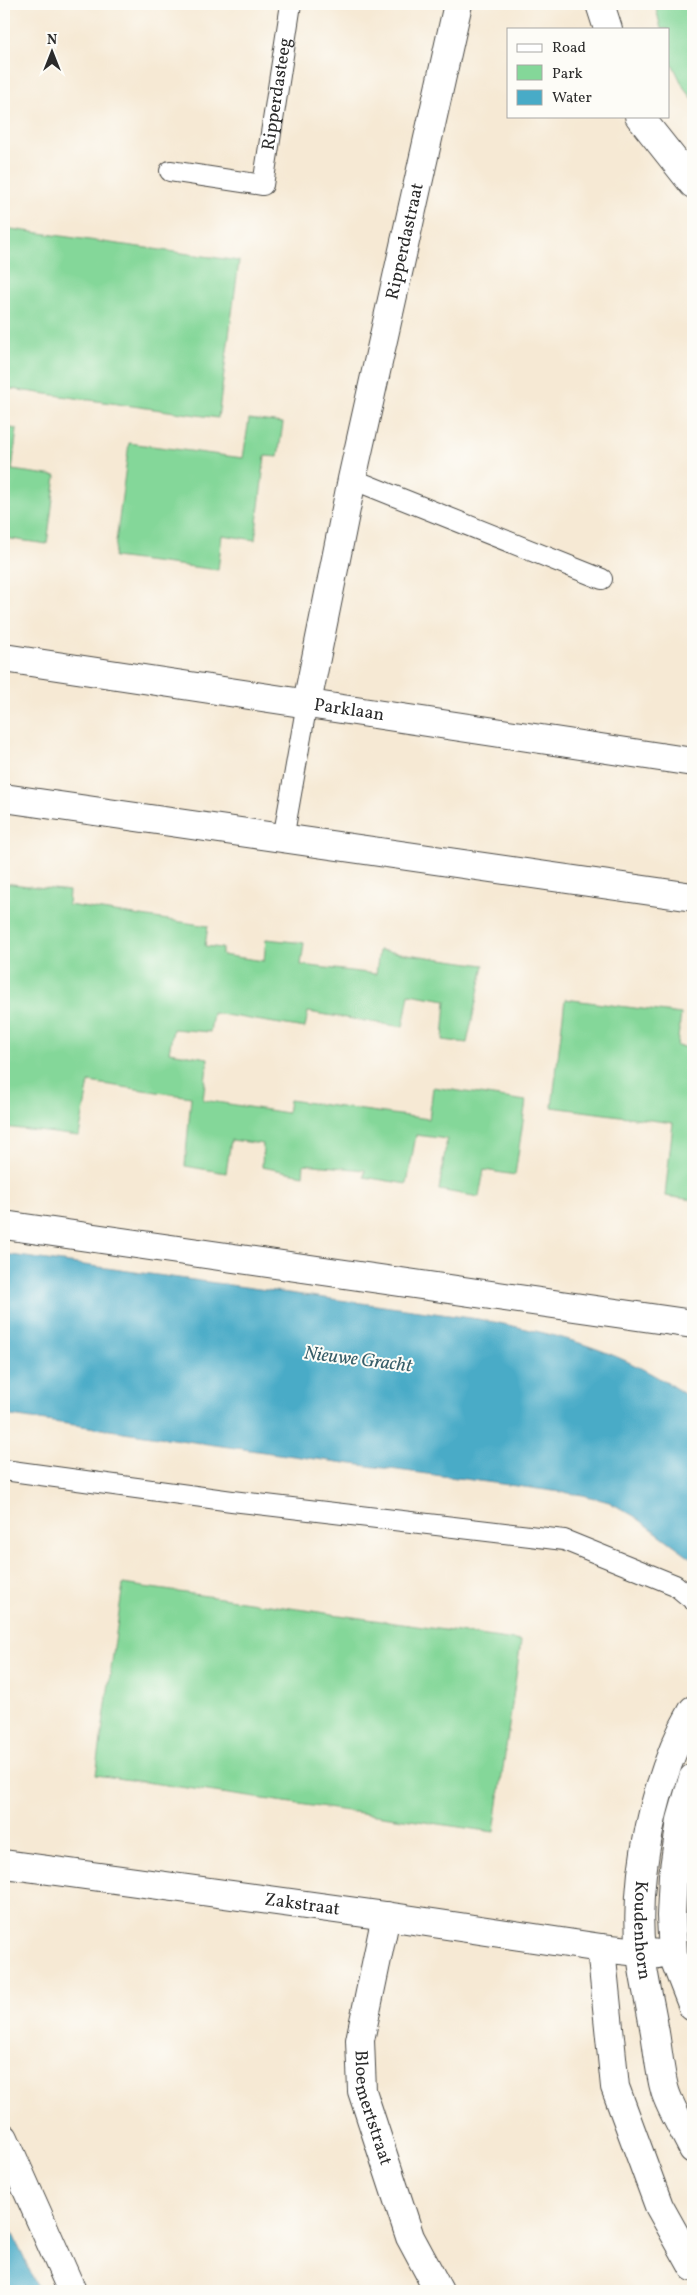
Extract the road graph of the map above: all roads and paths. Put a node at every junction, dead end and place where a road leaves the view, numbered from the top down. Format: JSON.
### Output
{"nodes":[{"id":1,"x":291,"y":4,"type":"edge"},
{"id":2,"x":458,"y":4,"type":"edge"},
{"id":3,"x":600,"y":4,"type":"edge"},
{"id":4,"x":608,"y":28,"type":"edge"},
{"id":5,"x":641,"y":118,"type":"edge"},
{"id":6,"x":170,"y":171,"type":"dead end"},
{"id":7,"x":693,"y":184,"type":"edge"},
{"id":8,"x":352,"y":479,"type":"junction"},
{"id":9,"x":602,"y":579,"type":"dead end"},
{"id":10,"x":4,"y":658,"type":"edge"},
{"id":11,"x":307,"y":703,"type":"junction"},
{"id":12,"x":693,"y":762,"type":"edge"},
{"id":13,"x":4,"y":798,"type":"edge"},
{"id":14,"x":283,"y":839,"type":"junction"},
{"id":15,"x":693,"y":897,"type":"edge"},
{"id":16,"x":4,"y":1225,"type":"edge"},
{"id":17,"x":693,"y":1324,"type":"edge"},
{"id":18,"x":4,"y":1470,"type":"edge"},
{"id":19,"x":693,"y":1600,"type":"edge"},
{"id":20,"x":693,"y":1710,"type":"edge"},
{"id":21,"x":693,"y":1778,"type":"edge"},
{"id":22,"x":4,"y":1864,"type":"edge"},
{"id":23,"x":386,"y":1916,"type":"junction"},
{"id":24,"x":601,"y":1948,"type":"junction"},
{"id":25,"x":641,"y":1952,"type":"junction"},
{"id":26,"x":673,"y":1956,"type":"junction"},
{"id":27,"x":693,"y":2007,"type":"edge"},
{"id":28,"x":4,"y":2138,"type":"edge"},
{"id":29,"x":693,"y":2149,"type":"edge"},
{"id":30,"x":693,"y":2267,"type":"edge"},
{"id":31,"x":72,"y":2291,"type":"edge"},
{"id":32,"x":439,"y":2291,"type":"edge"}],
"edges":[{"from":1,"to":6,"type":"lane","name":"Ripperdasteeg"},
{"from":2,"to":8,"type":"street","name":"Ripperdastraat"},
{"from":3,"to":4,"type":"street"},
{"from":5,"to":7,"type":"street"},
{"from":8,"to":9,"type":"lane"},
{"from":8,"to":11,"type":"street","name":"Ripperdastraat"},
{"from":10,"to":11,"type":"street","name":"Parklaan"},
{"from":11,"to":12,"type":"street","name":"Parklaan"},
{"from":11,"to":14,"type":"lane","name":"Ripperdastraat"},
{"from":13,"to":14,"type":"street"},
{"from":14,"to":15,"type":"street"},
{"from":16,"to":17,"type":"street"},
{"from":18,"to":19,"type":"lane"},
{"from":20,"to":25,"type":"street","name":"Koudenhorn"},
{"from":21,"to":26,"type":"street","name":"Koudenhorn"},
{"from":22,"to":23,"type":"street","name":"Zakstraat"},
{"from":23,"to":24,"type":"street","name":"Zakstraat"},
{"from":23,"to":32,"type":"street","name":"Bloemertstraat"},
{"from":24,"to":25,"type":"street","name":"Zakstraat"},
{"from":24,"to":30,"type":"street"},
{"from":25,"to":26,"type":"street","name":"Zakstraat"},
{"from":25,"to":29,"type":"street","name":"Koudenhorn"},
{"from":26,"to":27,"type":"street","name":"Koudenhorn"},
{"from":28,"to":31,"type":"street"}]}
